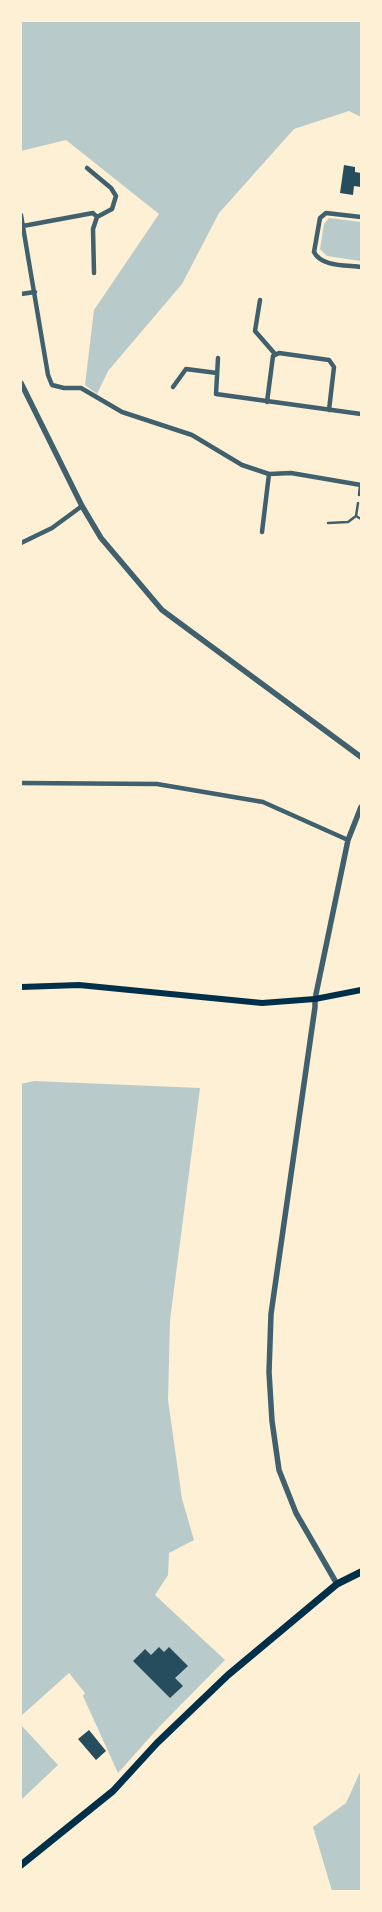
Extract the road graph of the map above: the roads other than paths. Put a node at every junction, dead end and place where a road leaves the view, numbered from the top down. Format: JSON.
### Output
{"nodes":[{"id":1,"x":87,"y":168,"type":"dead end"},
{"id":2,"x":21,"y":215,"type":"edge"},
{"id":3,"x":97,"y":217,"type":"junction"},
{"id":4,"x":361,"y":217,"type":"edge"},
{"id":5,"x":22,"y":226,"type":"edge"},
{"id":6,"x":361,"y":267,"type":"edge"},
{"id":7,"x":94,"y":273,"type":"dead end"},
{"id":8,"x":35,"y":292,"type":"junction"},
{"id":9,"x":21,"y":294,"type":"edge"},
{"id":10,"x":260,"y":300,"type":"dead end"},
{"id":11,"x":275,"y":354,"type":"junction"},
{"id":12,"x":218,"y":358,"type":"dead end"},
{"id":13,"x":217,"y":373,"type":"junction"},
{"id":14,"x":21,"y":383,"type":"edge"},
{"id":15,"x":173,"y":387,"type":"dead end"},
{"id":16,"x":268,"y":402,"type":"junction"},
{"id":17,"x":329,"y":410,"type":"junction"},
{"id":18,"x":361,"y":414,"type":"edge"},
{"id":19,"x":269,"y":474,"type":"junction"},
{"id":20,"x":360,"y":485,"type":"edge"},
{"id":21,"x":359,"y":495,"type":"dead end"},
{"id":22,"x":358,"y":503,"type":"dead end"},
{"id":23,"x":83,"y":508,"type":"junction"},
{"id":24,"x":356,"y":516,"type":"junction"},
{"id":25,"x":361,"y":519,"type":"edge"},
{"id":26,"x":328,"y":523,"type":"dead end"},
{"id":27,"x":262,"y":532,"type":"dead end"},
{"id":28,"x":21,"y":543,"type":"edge"},
{"id":29,"x":361,"y":757,"type":"edge"},
{"id":30,"x":21,"y":783,"type":"edge"},
{"id":31,"x":361,"y":807,"type":"edge"},
{"id":32,"x":348,"y":840,"type":"junction"},
{"id":33,"x":21,"y":986,"type":"edge"},
{"id":34,"x":361,"y":990,"type":"edge"},
{"id":35,"x":315,"y":999,"type":"junction"},
{"id":36,"x":361,"y":1572,"type":"edge"},
{"id":37,"x":337,"y":1584,"type":"junction"},
{"id":38,"x":21,"y":1865,"type":"edge"}],
"edges":[{"from":1,"to":3,"type":"street"},
{"from":2,"to":5,"type":"street"},
{"from":3,"to":5,"type":"street"},
{"from":3,"to":7,"type":"street"},
{"from":4,"to":6,"type":"street"},
{"from":5,"to":8,"type":"street"},
{"from":8,"to":9,"type":"street"},
{"from":8,"to":19,"type":"street"},
{"from":10,"to":11,"type":"street"},
{"from":11,"to":16,"type":"street"},
{"from":11,"to":17,"type":"street"},
{"from":12,"to":13,"type":"street"},
{"from":13,"to":15,"type":"street"},
{"from":13,"to":16,"type":"street"},
{"from":14,"to":23,"type":"street"},
{"from":16,"to":17,"type":"street"},
{"from":17,"to":18,"type":"street"},
{"from":19,"to":20,"type":"street"},
{"from":19,"to":27,"type":"street"},
{"from":20,"to":21,"type":"lane"},
{"from":22,"to":24,"type":"lane"},
{"from":23,"to":28,"type":"street"},
{"from":23,"to":29,"type":"street"},
{"from":24,"to":25,"type":"lane"},
{"from":24,"to":26,"type":"lane"},
{"from":30,"to":32,"type":"street"},
{"from":31,"to":32,"type":"street"},
{"from":32,"to":35,"type":"street"},
{"from":33,"to":35,"type":"main road"},
{"from":34,"to":35,"type":"main road"},
{"from":35,"to":37,"type":"street"},
{"from":36,"to":37,"type":"main road"},
{"from":37,"to":38,"type":"main road"}]}
